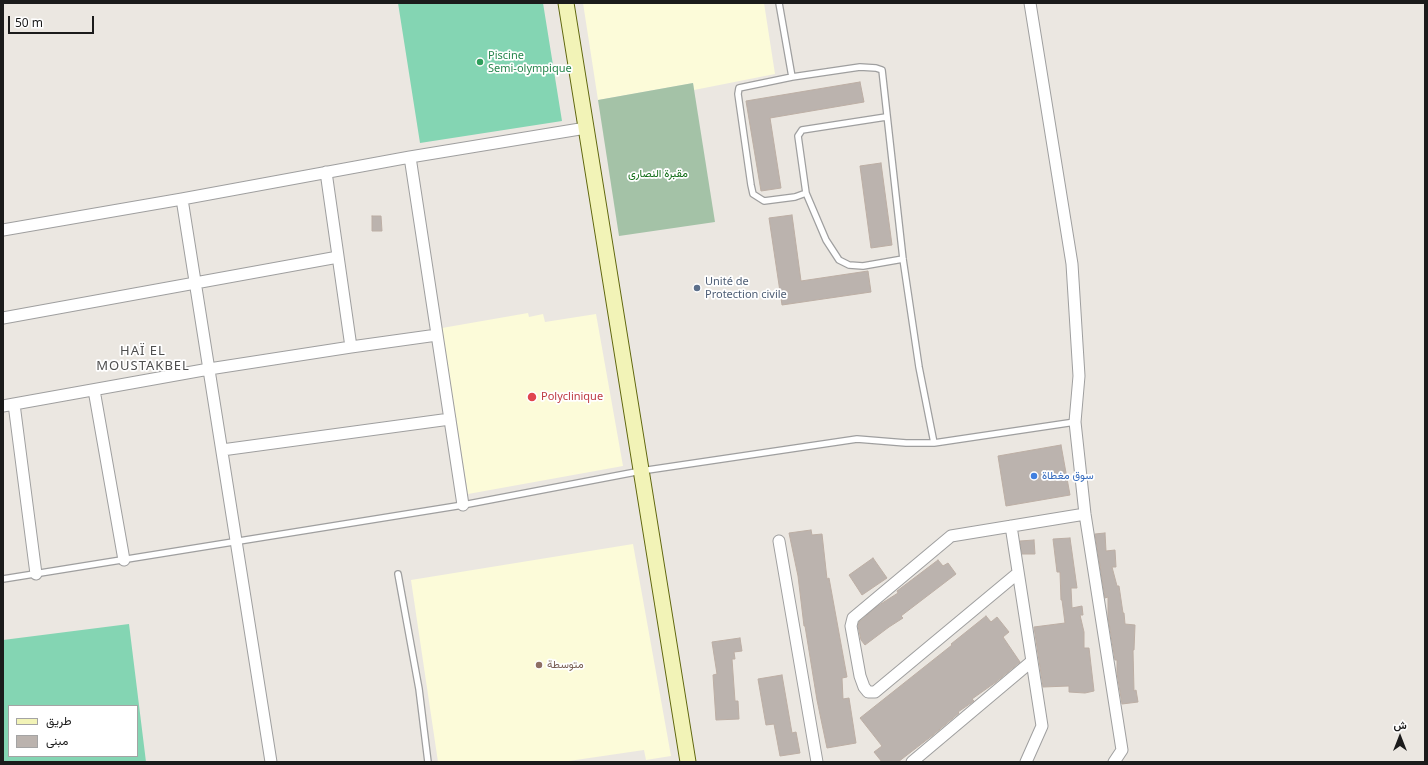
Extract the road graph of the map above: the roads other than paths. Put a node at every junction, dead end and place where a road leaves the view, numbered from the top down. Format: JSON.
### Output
{"nodes":[{"id":1,"x":566,"y":3,"type":"edge"},
{"id":2,"x":779,"y":3,"type":"edge"},
{"id":3,"x":1030,"y":3,"type":"edge"},
{"id":4,"x":792,"y":77,"type":"junction"},
{"id":5,"x":886,"y":117,"type":"junction"},
{"id":6,"x":586,"y":128,"type":"junction"},
{"id":7,"x":410,"y":157,"type":"junction"},
{"id":8,"x":326,"y":172,"type":"junction"},
{"id":9,"x":806,"y":193,"type":"junction"},
{"id":10,"x":182,"y":199,"type":"junction"},
{"id":11,"x":3,"y":230,"type":"edge"},
{"id":12,"x":338,"y":257,"type":"junction"},
{"id":13,"x":903,"y":259,"type":"junction"},
{"id":14,"x":195,"y":282,"type":"junction"},
{"id":15,"x":3,"y":318,"type":"edge"},
{"id":16,"x":437,"y":335,"type":"junction"},
{"id":17,"x":351,"y":347,"type":"junction"},
{"id":18,"x":209,"y":369,"type":"junction"},
{"id":19,"x":94,"y":390,"type":"junction"},
{"id":20,"x":8,"y":405,"type":"edge"},
{"id":21,"x":450,"y":419,"type":"junction"},
{"id":22,"x":1075,"y":422,"type":"junction"},
{"id":23,"x":934,"y":443,"type":"junction"},
{"id":24,"x":222,"y":450,"type":"junction"},
{"id":25,"x":641,"y":471,"type":"junction"},
{"id":26,"x":463,"y":505,"type":"junction"},
{"id":27,"x":1085,"y":514,"type":"junction"},
{"id":28,"x":1011,"y":526,"type":"junction"},
{"id":29,"x":779,"y":541,"type":"dead end"},
{"id":30,"x":236,"y":542,"type":"junction"},
{"id":31,"x":124,"y":560,"type":"junction"},
{"id":32,"x":1018,"y":573,"type":"junction"},
{"id":33,"x":36,"y":574,"type":"junction"},
{"id":34,"x":398,"y":574,"type":"dead end"},
{"id":35,"x":3,"y":579,"type":"edge"},
{"id":36,"x":1032,"y":661,"type":"junction"},
{"id":37,"x":271,"y":762,"type":"edge"},
{"id":38,"x":428,"y":762,"type":"edge"},
{"id":39,"x":688,"y":762,"type":"edge"},
{"id":40,"x":817,"y":762,"type":"edge"},
{"id":41,"x":912,"y":762,"type":"edge"},
{"id":42,"x":1026,"y":762,"type":"edge"},
{"id":43,"x":1114,"y":762,"type":"edge"}],
"edges":[{"from":1,"to":6,"type":"main road"},
{"from":2,"to":4,"type":"lane"},
{"from":3,"to":22,"type":"street"},
{"from":4,"to":5,"type":"lane"},
{"from":4,"to":9,"type":"lane"},
{"from":5,"to":9,"type":"lane"},
{"from":5,"to":13,"type":"lane"},
{"from":6,"to":7,"type":"street"},
{"from":6,"to":25,"type":"main road"},
{"from":7,"to":8,"type":"street"},
{"from":7,"to":16,"type":"street"},
{"from":8,"to":10,"type":"street"},
{"from":8,"to":12,"type":"street"},
{"from":9,"to":13,"type":"lane"},
{"from":10,"to":11,"type":"street"},
{"from":10,"to":14,"type":"street"},
{"from":12,"to":14,"type":"street"},
{"from":12,"to":17,"type":"street"},
{"from":13,"to":23,"type":"lane"},
{"from":14,"to":15,"type":"street"},
{"from":14,"to":18,"type":"street"},
{"from":16,"to":17,"type":"street"},
{"from":16,"to":21,"type":"street"},
{"from":17,"to":18,"type":"street"},
{"from":18,"to":19,"type":"street"},
{"from":18,"to":24,"type":"street"},
{"from":19,"to":20,"type":"street"},
{"from":19,"to":31,"type":"street"},
{"from":20,"to":33,"type":"street"},
{"from":21,"to":24,"type":"street"},
{"from":21,"to":26,"type":"street"},
{"from":22,"to":23,"type":"lane"},
{"from":22,"to":27,"type":"street"},
{"from":23,"to":25,"type":"lane"},
{"from":24,"to":30,"type":"street"},
{"from":25,"to":26,"type":"lane"},
{"from":25,"to":39,"type":"main road"},
{"from":26,"to":30,"type":"lane"},
{"from":27,"to":28,"type":"street"},
{"from":27,"to":43,"type":"street"},
{"from":28,"to":32,"type":"street"},
{"from":28,"to":32,"type":"street"},
{"from":29,"to":40,"type":"street"},
{"from":30,"to":31,"type":"lane"},
{"from":30,"to":37,"type":"street"},
{"from":31,"to":33,"type":"lane"},
{"from":32,"to":36,"type":"street"},
{"from":33,"to":35,"type":"lane"},
{"from":34,"to":38,"type":"lane"},
{"from":36,"to":41,"type":"street"},
{"from":36,"to":42,"type":"street"}]}
